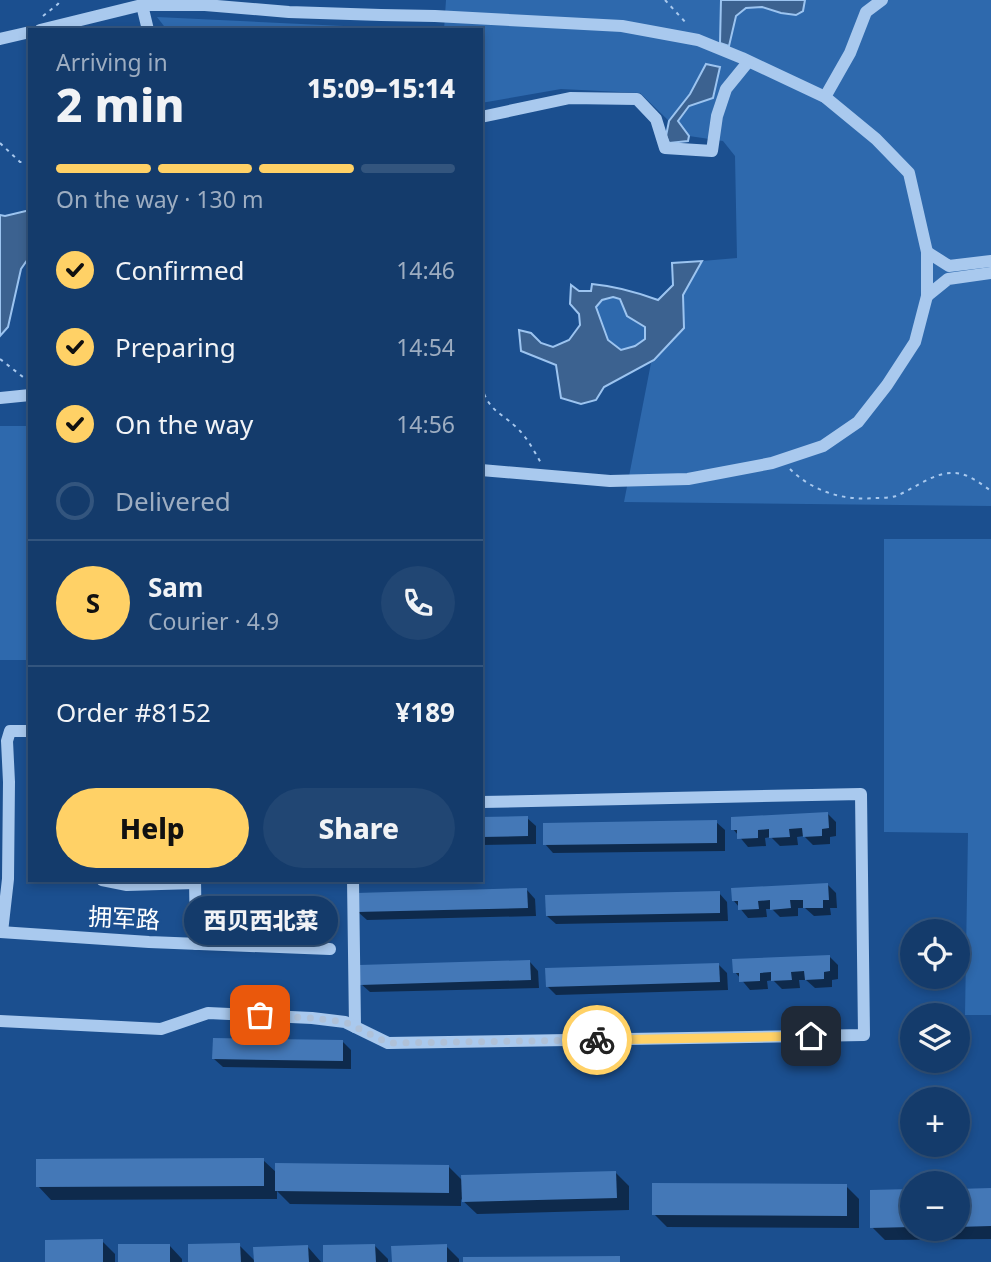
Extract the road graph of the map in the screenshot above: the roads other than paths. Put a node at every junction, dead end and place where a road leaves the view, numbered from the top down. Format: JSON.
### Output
{"nodes":[{"id":1,"x":435,"y":0,"type":"edge"},
{"id":2,"x":882,"y":0,"type":"edge"},
{"id":3,"x":142,"y":5,"type":"junction"},
{"id":4,"x":435,"y":16,"type":"junction"},
{"id":5,"x":41,"y":24,"type":"edge"},
{"id":6,"x":148,"y":28,"type":"edge"},
{"id":7,"x":28,"y":32,"type":"edge"},
{"id":8,"x":0,"y":39,"type":"edge"},
{"id":9,"x":748,"y":62,"type":"dead end"},
{"id":10,"x":825,"y":97,"type":"junction"},
{"id":11,"x":483,"y":117,"type":"edge"},
{"id":12,"x":927,"y":252,"type":"junction"},
{"id":13,"x":991,"y":261,"type":"edge"},
{"id":14,"x":991,"y":273,"type":"edge"},
{"id":15,"x":927,"y":296,"type":"junction"},
{"id":16,"x":28,"y":395,"type":"edge"},
{"id":17,"x":0,"y":398,"type":"edge"},
{"id":18,"x":483,"y":470,"type":"edge"},
{"id":19,"x":28,"y":731,"type":"edge"},
{"id":20,"x":483,"y":802,"type":"edge"},
{"id":21,"x":112,"y":882,"type":"edge"},
{"id":22,"x":195,"y":882,"type":"edge"},
{"id":23,"x":353,"y":882,"type":"edge"},
{"id":24,"x":1,"y":932,"type":"edge"},
{"id":25,"x":196,"y":944,"type":"junction"},
{"id":26,"x":330,"y":948,"type":"dead end"},
{"id":27,"x":0,"y":1021,"type":"edge"},
{"id":28,"x":355,"y":1027,"type":"junction"}],
"edges":[{"from":1,"to":4,"type":"street"},
{"from":2,"to":10,"type":"street"},
{"from":3,"to":4,"type":"street"},
{"from":3,"to":5,"type":"street"},
{"from":3,"to":6,"type":"street"},
{"from":4,"to":10,"type":"street"},
{"from":7,"to":8,"type":"street"},
{"from":9,"to":11,"type":"street"},
{"from":10,"to":12,"type":"street"},
{"from":12,"to":13,"type":"street"},
{"from":12,"to":15,"type":"street"},
{"from":14,"to":15,"type":"street"},
{"from":15,"to":18,"type":"street"},
{"from":16,"to":17,"type":"street"},
{"from":19,"to":24,"type":"street"},
{"from":20,"to":28,"type":"street"},
{"from":21,"to":22,"type":"street"},
{"from":22,"to":25,"type":"street"},
{"from":23,"to":28,"type":"street"},
{"from":24,"to":25,"type":"street","name":"拥军路"},
{"from":25,"to":26,"type":"street","name":"拥军路"},
{"from":27,"to":28,"type":"street"}]}
